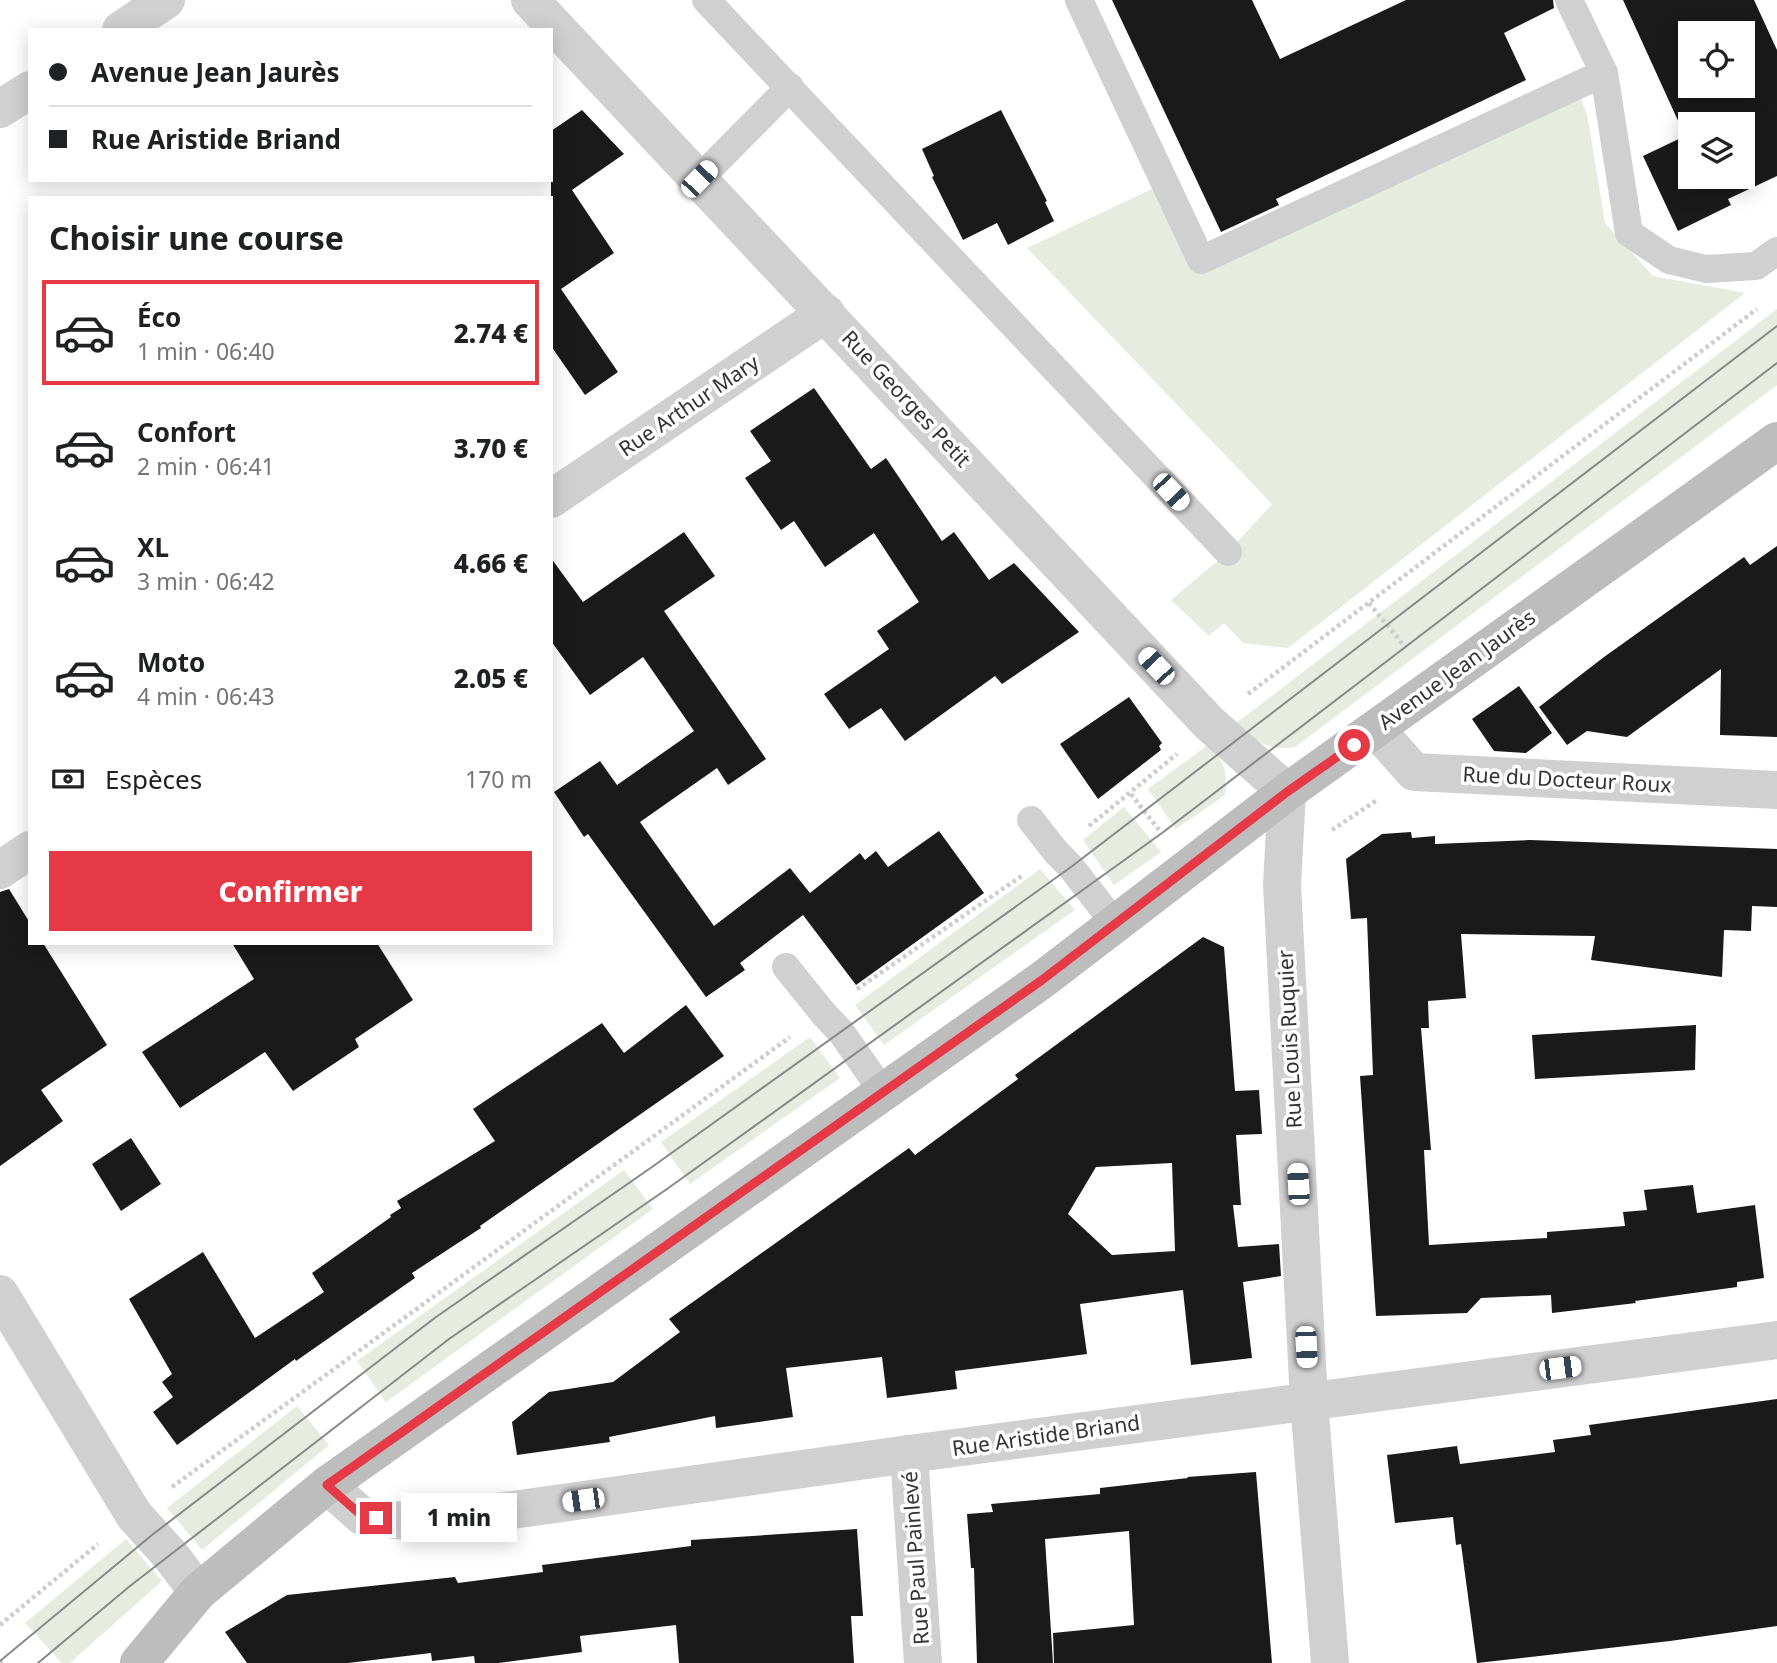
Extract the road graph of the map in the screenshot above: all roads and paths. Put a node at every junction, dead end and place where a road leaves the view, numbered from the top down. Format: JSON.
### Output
{"nodes":[{"id":1,"x":166,"y":0,"type":"edge"},
{"id":2,"x":530,"y":0,"type":"edge"},
{"id":3,"x":706,"y":0,"type":"edge"},
{"id":4,"x":1079,"y":0,"type":"edge"},
{"id":5,"x":1569,"y":0,"type":"edge"},
{"id":6,"x":124,"y":28,"type":"edge"},
{"id":7,"x":1604,"y":73,"type":"junction"},
{"id":8,"x":790,"y":86,"type":"junction"},
{"id":9,"x":28,"y":91,"type":"edge"},
{"id":10,"x":0,"y":110,"type":"edge"},
{"id":11,"x":699,"y":179,"type":"junction"},
{"id":12,"x":1777,"y":251,"type":"edge"},
{"id":13,"x":1766,"y":302,"type":"dead end"},
{"id":14,"x":826,"y":313,"type":"junction"},
{"id":15,"x":1777,"y":441,"type":"edge"},
{"id":16,"x":553,"y":498,"type":"edge"},
{"id":17,"x":1228,"y":552,"type":"dead end"},
{"id":18,"x":1209,"y":723,"type":"junction"},
{"id":19,"x":1376,"y":729,"type":"junction"},
{"id":20,"x":1777,"y":790,"type":"edge"},
{"id":21,"x":1287,"y":792,"type":"junction"},
{"id":22,"x":1031,"y":820,"type":"dead end"},
{"id":23,"x":28,"y":851,"type":"edge"},
{"id":24,"x":1056,"y":852,"type":"junction"},
{"id":25,"x":0,"y":870,"type":"edge"},
{"id":26,"x":1115,"y":924,"type":"junction"},
{"id":27,"x":786,"y":967,"type":"dead end"},
{"id":28,"x":823,"y":1013,"type":"junction"},
{"id":29,"x":883,"y":1092,"type":"junction"},
{"id":30,"x":0,"y":1294,"type":"edge"},
{"id":31,"x":1777,"y":1340,"type":"edge"},
{"id":32,"x":1309,"y":1401,"type":"junction"},
{"id":33,"x":909,"y":1454,"type":"junction"},
{"id":34,"x":327,"y":1485,"type":"junction"},
{"id":35,"x":130,"y":1509,"type":"junction"},
{"id":36,"x":198,"y":1592,"type":"junction"},
{"id":37,"x":0,"y":1625,"type":"edge"},
{"id":38,"x":139,"y":1663,"type":"edge"},
{"id":39,"x":923,"y":1663,"type":"edge"},
{"id":40,"x":1330,"y":1663,"type":"edge"}],
"edges":[{"from":1,"to":6,"type":"street"},
{"from":2,"to":11,"type":"street","name":"Rue Georges Petit"},
{"from":3,"to":8,"type":"lane"},
{"from":4,"to":7,"type":"lane"},
{"from":5,"to":7,"type":"lane"},
{"from":7,"to":12,"type":"lane"},
{"from":8,"to":11,"type":"lane"},
{"from":8,"to":17,"type":"lane"},
{"from":9,"to":10,"type":"street"},
{"from":11,"to":14,"type":"street","name":"Rue Georges Petit"},
{"from":13,"to":18,"type":"path"},
{"from":14,"to":16,"type":"street","name":"Rue Arthur Mary"},
{"from":14,"to":18,"type":"street","name":"Rue Georges Petit"},
{"from":15,"to":19,"type":"street","name":"Avenue Jean Jaurès"},
{"from":18,"to":21,"type":"street","name":"Rue Georges Petit"},
{"from":18,"to":24,"type":"path"},
{"from":19,"to":20,"type":"street","name":"Rue du Docteur Roux"},
{"from":19,"to":21,"type":"street","name":"Avenue Jean Jaurès"},
{"from":21,"to":26,"type":"street","name":"Avenue Jean Jaurès"},
{"from":21,"to":32,"type":"street","name":"Rue Louis Ruquier"},
{"from":22,"to":24,"type":"lane"},
{"from":23,"to":25,"type":"street"},
{"from":24,"to":26,"type":"lane"},
{"from":24,"to":28,"type":"path"},
{"from":26,"to":29,"type":"street","name":"Avenue Jean Jaurès"},
{"from":27,"to":28,"type":"lane"},
{"from":28,"to":29,"type":"lane"},
{"from":28,"to":35,"type":"path"},
{"from":29,"to":34,"type":"street","name":"Avenue Jean Jaurès"},
{"from":30,"to":35,"type":"street"},
{"from":31,"to":32,"type":"street","name":"Rue Aristide Briand"},
{"from":32,"to":33,"type":"street","name":"Rue Aristide Briand"},
{"from":32,"to":40,"type":"street","name":"Rue Louis Ruquier"},
{"from":33,"to":34,"type":"street","name":"Rue Aristide Briand"},
{"from":33,"to":39,"type":"street","name":"Rue Paul Painlevé"},
{"from":34,"to":36,"type":"street","name":"Avenue Jean Jaurès"},
{"from":35,"to":36,"type":"street"},
{"from":35,"to":37,"type":"path"},
{"from":36,"to":38,"type":"street","name":"Avenue Jean Jaurès"}]}
